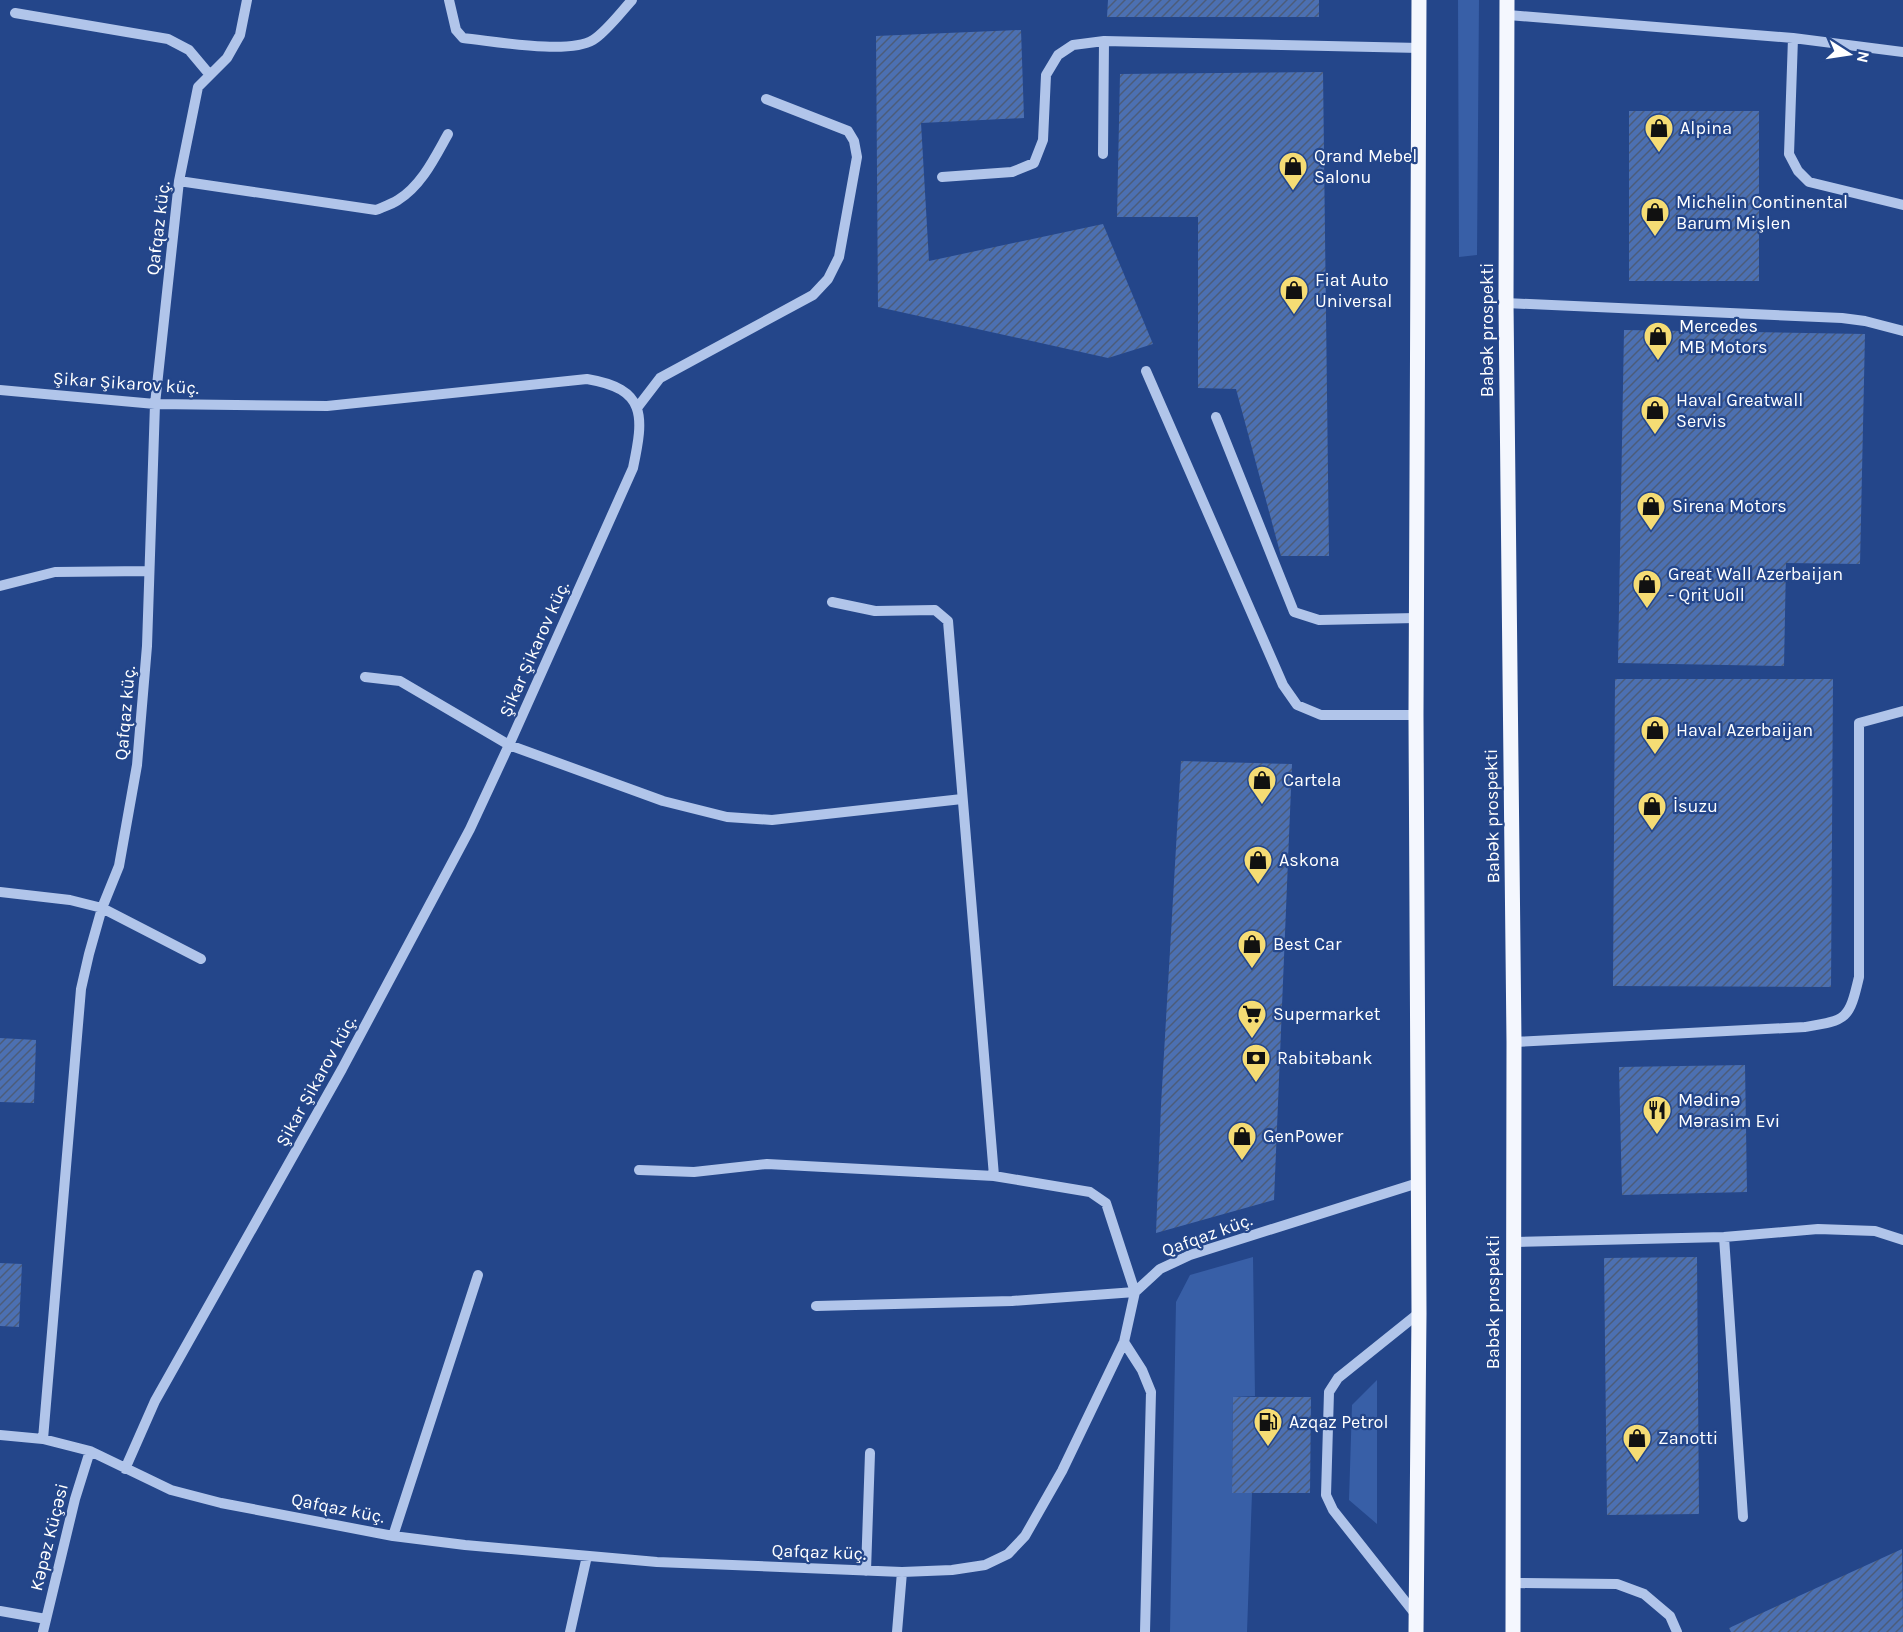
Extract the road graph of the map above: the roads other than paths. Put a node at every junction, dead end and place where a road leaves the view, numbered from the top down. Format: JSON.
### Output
{"nodes":[{"id":1,"x":247,"y":0,"type":"edge"},
{"id":2,"x":449,"y":0,"type":"edge"},
{"id":3,"x":632,"y":0,"type":"edge"},
{"id":4,"x":1419,"y":0,"type":"edge"},
{"id":5,"x":1508,"y":8,"type":"edge"},
{"id":6,"x":15,"y":13,"type":"dead end"},
{"id":7,"x":1793,"y":38,"type":"junction"},
{"id":8,"x":1104,"y":41,"type":"junction"},
{"id":9,"x":1420,"y":48,"type":"junction"},
{"id":10,"x":1903,"y":52,"type":"edge"},
{"id":11,"x":210,"y":75,"type":"junction"},
{"id":12,"x":766,"y":99,"type":"dead end"},
{"id":13,"x":448,"y":134,"type":"dead end"},
{"id":14,"x":1103,"y":154,"type":"dead end"},
{"id":15,"x":942,"y":177,"type":"dead end"},
{"id":16,"x":179,"y":181,"type":"junction"},
{"id":17,"x":1903,"y":205,"type":"edge"},
{"id":18,"x":1506,"y":303,"type":"junction"},
{"id":19,"x":1903,"y":332,"type":"edge"},
{"id":20,"x":1146,"y":371,"type":"dead end"},
{"id":21,"x":0,"y":390,"type":"edge"},
{"id":22,"x":155,"y":404,"type":"junction"},
{"id":23,"x":637,"y":408,"type":"junction"},
{"id":24,"x":1216,"y":417,"type":"dead end"},
{"id":25,"x":148,"y":571,"type":"junction"},
{"id":26,"x":0,"y":586,"type":"edge"},
{"id":27,"x":832,"y":602,"type":"dead end"},
{"id":28,"x":1416,"y":618,"type":"junction"},
{"id":29,"x":365,"y":677,"type":"dead end"},
{"id":30,"x":1903,"y":711,"type":"edge"},
{"id":31,"x":1416,"y":715,"type":"junction"},
{"id":32,"x":509,"y":745,"type":"junction"},
{"id":33,"x":962,"y":799,"type":"junction"},
{"id":34,"x":0,"y":892,"type":"edge"},
{"id":35,"x":102,"y":908,"type":"junction"},
{"id":36,"x":201,"y":959,"type":"dead end"},
{"id":37,"x":1514,"y":1042,"type":"junction"},
{"id":38,"x":639,"y":1170,"type":"dead end"},
{"id":39,"x":994,"y":1176,"type":"junction"},
{"id":40,"x":1418,"y":1183,"type":"junction"},
{"id":41,"x":1724,"y":1237,"type":"junction"},
{"id":42,"x":1903,"y":1240,"type":"edge"},
{"id":43,"x":1513,"y":1242,"type":"junction"},
{"id":44,"x":478,"y":1275,"type":"dead end"},
{"id":45,"x":1135,"y":1292,"type":"junction"},
{"id":46,"x":816,"y":1306,"type":"dead end"},
{"id":47,"x":1419,"y":1313,"type":"junction"},
{"id":48,"x":1124,"y":1342,"type":"junction"},
{"id":49,"x":0,"y":1434,"type":"edge"},
{"id":50,"x":43,"y":1439,"type":"junction"},
{"id":51,"x":90,"y":1451,"type":"junction"},
{"id":52,"x":870,"y":1453,"type":"dead end"},
{"id":53,"x":125,"y":1469,"type":"junction"},
{"id":54,"x":1743,"y":1517,"type":"dead end"},
{"id":55,"x":393,"y":1536,"type":"junction"},
{"id":56,"x":587,"y":1556,"type":"junction"},
{"id":57,"x":866,"y":1571,"type":"junction"},
{"id":58,"x":902,"y":1572,"type":"junction"},
{"id":59,"x":1513,"y":1583,"type":"junction"},
{"id":60,"x":0,"y":1611,"type":"edge"},
{"id":61,"x":1416,"y":1615,"type":"junction"},
{"id":62,"x":46,"y":1619,"type":"junction"},
{"id":63,"x":43,"y":1632,"type":"edge"},
{"id":64,"x":570,"y":1632,"type":"edge"},
{"id":65,"x":897,"y":1632,"type":"edge"},
{"id":66,"x":1145,"y":1632,"type":"edge"},
{"id":67,"x":1416,"y":1632,"type":"edge"},
{"id":68,"x":1513,"y":1632,"type":"edge"},
{"id":69,"x":1677,"y":1632,"type":"edge"}],
"edges":[{"from":1,"to":11,"type":"street","name":"Qafqaz küç."},
{"from":2,"to":3,"type":"street"},
{"from":4,"to":9,"type":"main road"},
{"from":5,"to":7,"type":"street"},
{"from":5,"to":18,"type":"main road","name":"Babək prospekti"},
{"from":6,"to":11,"type":"street"},
{"from":7,"to":10,"type":"street"},
{"from":7,"to":17,"type":"street"},
{"from":8,"to":9,"type":"street"},
{"from":8,"to":14,"type":"street"},
{"from":8,"to":15,"type":"street"},
{"from":9,"to":28,"type":"main road"},
{"from":11,"to":16,"type":"street","name":"Qafqaz küç."},
{"from":12,"to":23,"type":"street"},
{"from":13,"to":16,"type":"street"},
{"from":16,"to":22,"type":"street","name":"Qafqaz küç."},
{"from":18,"to":19,"type":"street"},
{"from":18,"to":37,"type":"main road","name":"Babək prospekti"},
{"from":20,"to":31,"type":"street"},
{"from":21,"to":22,"type":"street","name":"Şikar Şikarov küç."},
{"from":22,"to":23,"type":"street","name":"Şikar Şikarov küç."},
{"from":22,"to":25,"type":"street","name":"Qafqaz küç."},
{"from":23,"to":32,"type":"street","name":"Şikar Şikarov küç."},
{"from":24,"to":28,"type":"street"},
{"from":25,"to":26,"type":"street"},
{"from":25,"to":35,"type":"street","name":"Qafqaz küç."},
{"from":27,"to":33,"type":"street"},
{"from":28,"to":31,"type":"main road"},
{"from":29,"to":32,"type":"street"},
{"from":30,"to":37,"type":"street"},
{"from":31,"to":40,"type":"main road"},
{"from":32,"to":33,"type":"street"},
{"from":32,"to":53,"type":"street","name":"Şikar Şikarov küç."},
{"from":33,"to":39,"type":"street"},
{"from":34,"to":35,"type":"street"},
{"from":35,"to":36,"type":"street"},
{"from":35,"to":50,"type":"street","name":"Qafqaz küç."},
{"from":37,"to":43,"type":"main road","name":"Babək prospekti"},
{"from":38,"to":39,"type":"street"},
{"from":39,"to":45,"type":"street"},
{"from":40,"to":45,"type":"street","name":"Qafqaz küç."},
{"from":40,"to":47,"type":"main road"},
{"from":41,"to":42,"type":"street"},
{"from":41,"to":43,"type":"street"},
{"from":41,"to":54,"type":"street"},
{"from":43,"to":59,"type":"main road","name":"Babək prospekti"},
{"from":44,"to":55,"type":"street"},
{"from":45,"to":46,"type":"street"},
{"from":45,"to":48,"type":"street","name":"Qafqaz küç."},
{"from":47,"to":61,"type":"main road"},
{"from":47,"to":61,"type":"street"},
{"from":48,"to":58,"type":"street","name":"Qafqaz küç."},
{"from":48,"to":66,"type":"street"},
{"from":49,"to":50,"type":"street","name":"Qafqaz küç."},
{"from":50,"to":51,"type":"street","name":"Qafqaz küç."},
{"from":51,"to":53,"type":"street","name":"Qafqaz küç."},
{"from":51,"to":62,"type":"street","name":"Kəpəz Küçəsi"},
{"from":52,"to":57,"type":"street"},
{"from":53,"to":55,"type":"street","name":"Qafqaz küç."},
{"from":55,"to":56,"type":"street","name":"Qafqaz küç."},
{"from":56,"to":57,"type":"street","name":"Qafqaz küç."},
{"from":56,"to":64,"type":"street"},
{"from":57,"to":58,"type":"street","name":"Qafqaz küç."},
{"from":58,"to":65,"type":"street"},
{"from":59,"to":68,"type":"main road","name":"Babək prospekti"},
{"from":59,"to":69,"type":"street"},
{"from":60,"to":62,"type":"street"},
{"from":61,"to":67,"type":"main road"},
{"from":62,"to":63,"type":"street","name":"Kəpəz Küçəsi"}]}
